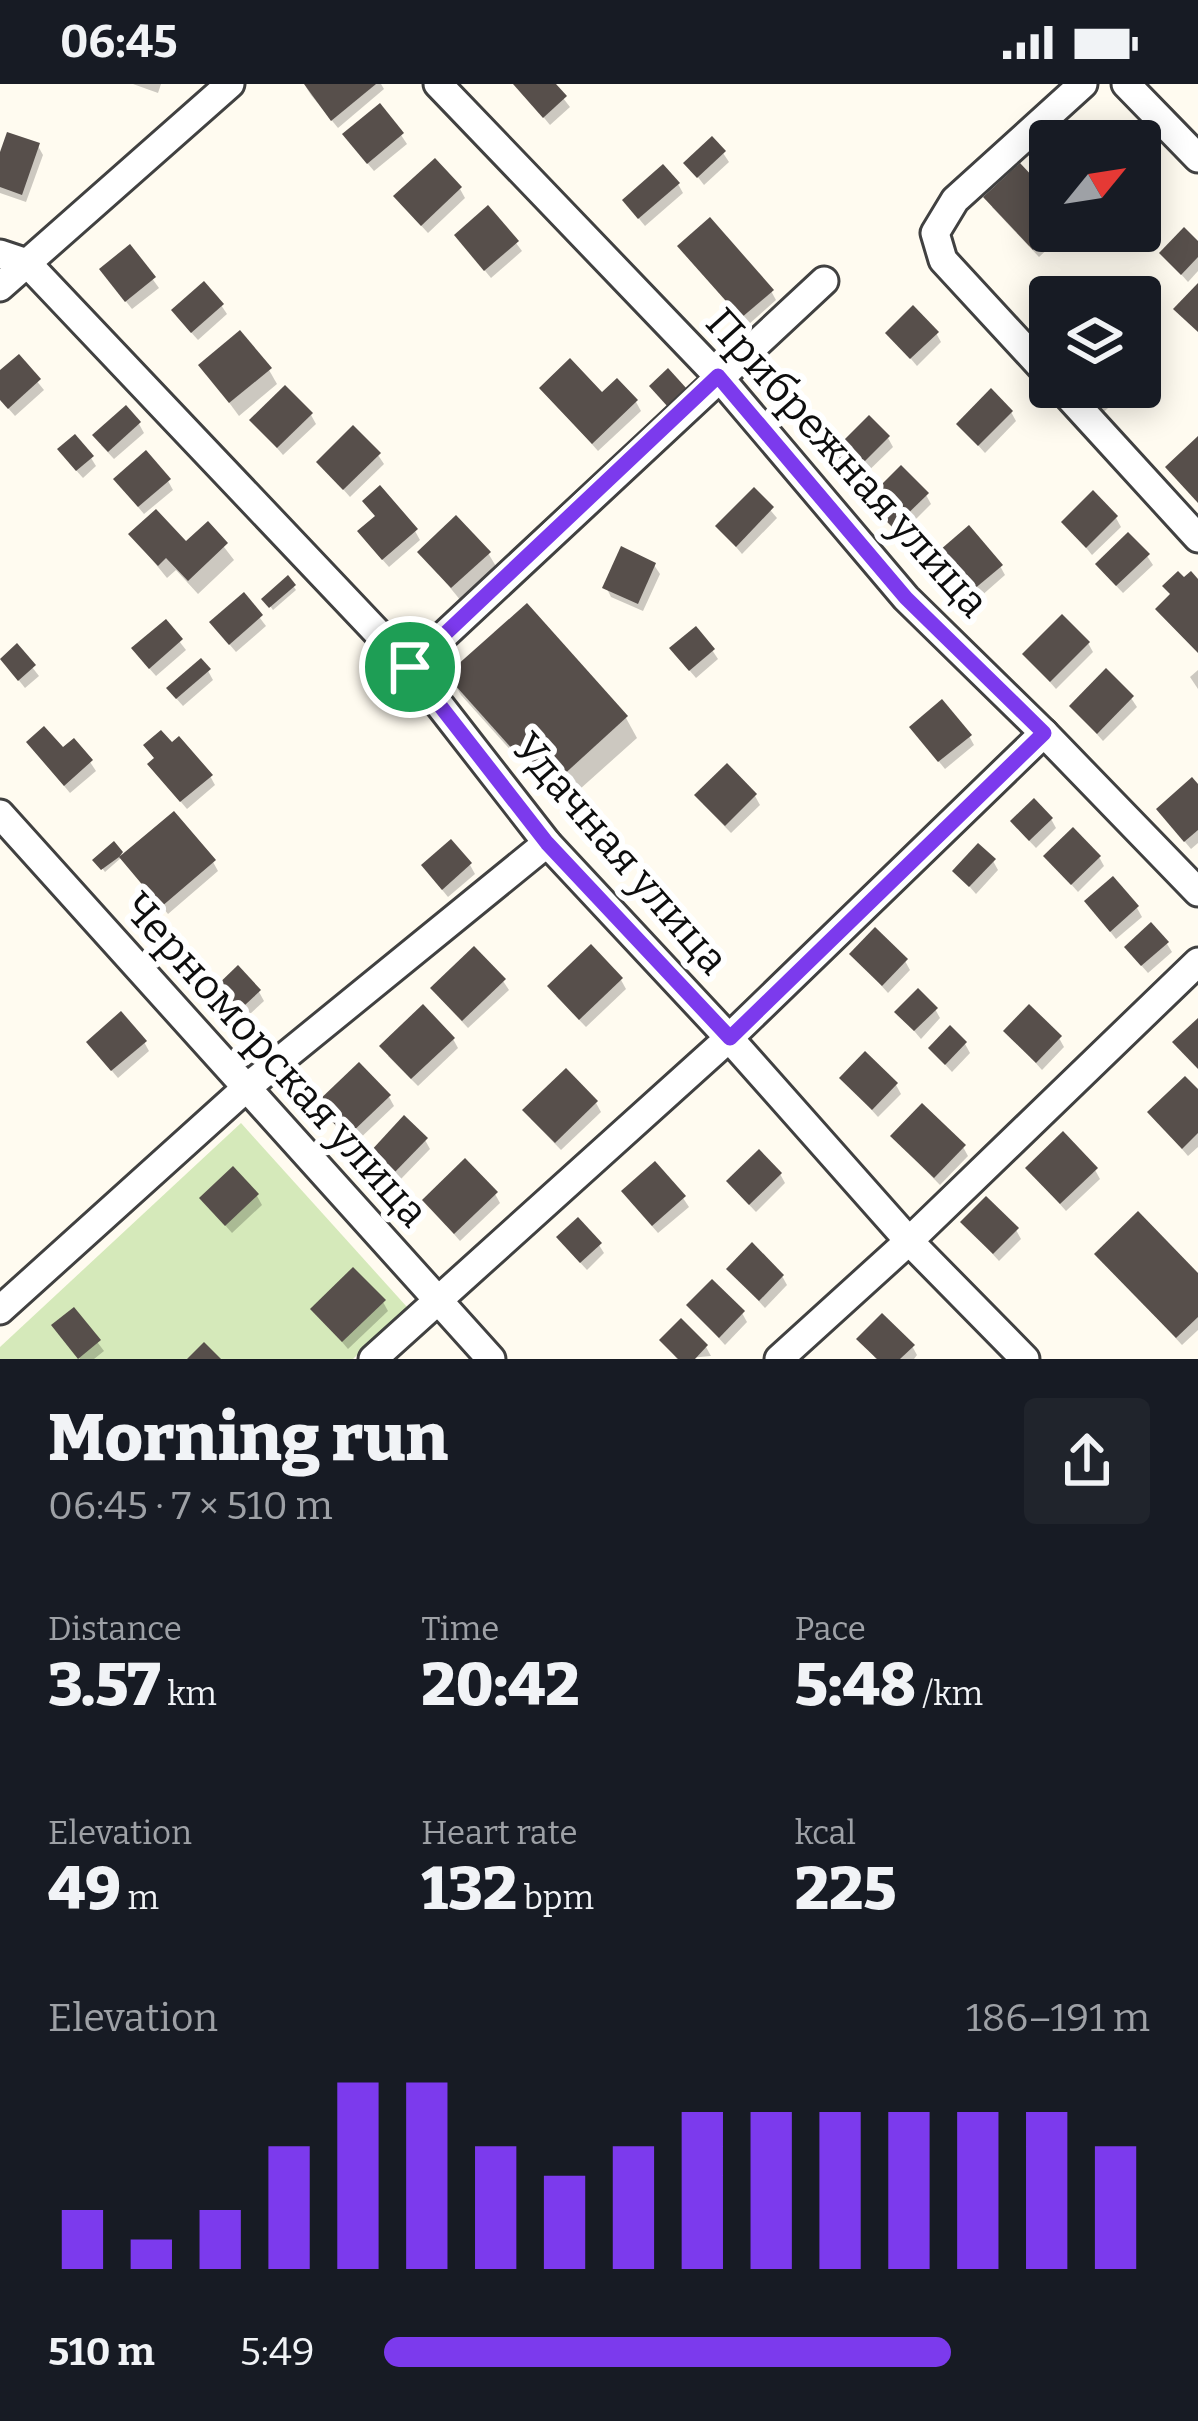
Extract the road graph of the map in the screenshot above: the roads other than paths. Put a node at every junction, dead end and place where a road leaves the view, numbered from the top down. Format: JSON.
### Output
{"nodes":[{"id":1,"x":230,"y":84,"type":"edge"},
{"id":2,"x":438,"y":84,"type":"edge"},
{"id":3,"x":1082,"y":84,"type":"edge"},
{"id":4,"x":1126,"y":84,"type":"edge"},
{"id":5,"x":1198,"y":158,"type":"edge"},
{"id":6,"x":14,"y":258,"type":"edge"},
{"id":7,"x":824,"y":281,"type":"dead end"},
{"id":8,"x":0,"y":287,"type":"edge"},
{"id":9,"x":1029,"y":353,"type":"edge"},
{"id":10,"x":718,"y":376,"type":"junction"},
{"id":11,"x":1079,"y":408,"type":"edge"},
{"id":12,"x":1198,"y":538,"type":"edge"},
{"id":13,"x":410,"y":667,"type":"junction"},
{"id":14,"x":1044,"y":733,"type":"junction"},
{"id":15,"x":0,"y":814,"type":"edge"},
{"id":16,"x":547,"y":843,"type":"junction"},
{"id":17,"x":1198,"y":892,"type":"edge"},
{"id":18,"x":1198,"y":962,"type":"edge"},
{"id":19,"x":730,"y":1038,"type":"junction"},
{"id":20,"x":245,"y":1088,"type":"junction"},
{"id":21,"x":910,"y":1241,"type":"junction"},
{"id":22,"x":437,"y":1300,"type":"junction"},
{"id":23,"x":0,"y":1310,"type":"edge"},
{"id":24,"x":373,"y":1359,"type":"edge"},
{"id":25,"x":491,"y":1359,"type":"edge"},
{"id":26,"x":779,"y":1359,"type":"edge"},
{"id":27,"x":1025,"y":1359,"type":"edge"}],
"edges":[{"from":1,"to":6,"type":"street"},
{"from":2,"to":10,"type":"street","name":"Прибрежная улица"},
{"from":3,"to":9,"type":"street"},
{"from":4,"to":5,"type":"street"},
{"from":6,"to":8,"type":"street"},
{"from":6,"to":13,"type":"street","name":"Удачная улица"},
{"from":7,"to":10,"type":"street"},
{"from":10,"to":13,"type":"street"},
{"from":10,"to":14,"type":"street","name":"Прибрежная улица"},
{"from":11,"to":12,"type":"street"},
{"from":13,"to":16,"type":"street","name":"Удачная улица"},
{"from":14,"to":17,"type":"street","name":"Прибрежная улица"},
{"from":14,"to":19,"type":"street"},
{"from":15,"to":20,"type":"street","name":"Черноморская улица"},
{"from":16,"to":19,"type":"street","name":"Удачная улица"},
{"from":16,"to":20,"type":"street"},
{"from":18,"to":21,"type":"street"},
{"from":19,"to":21,"type":"street","name":"Удачная улица"},
{"from":19,"to":22,"type":"street"},
{"from":20,"to":22,"type":"street","name":"Черноморская улица"},
{"from":20,"to":23,"type":"street"},
{"from":21,"to":26,"type":"street"},
{"from":21,"to":27,"type":"street","name":"Удачная улица"},
{"from":22,"to":24,"type":"street"},
{"from":22,"to":25,"type":"street","name":"Черноморская улица"}]}
